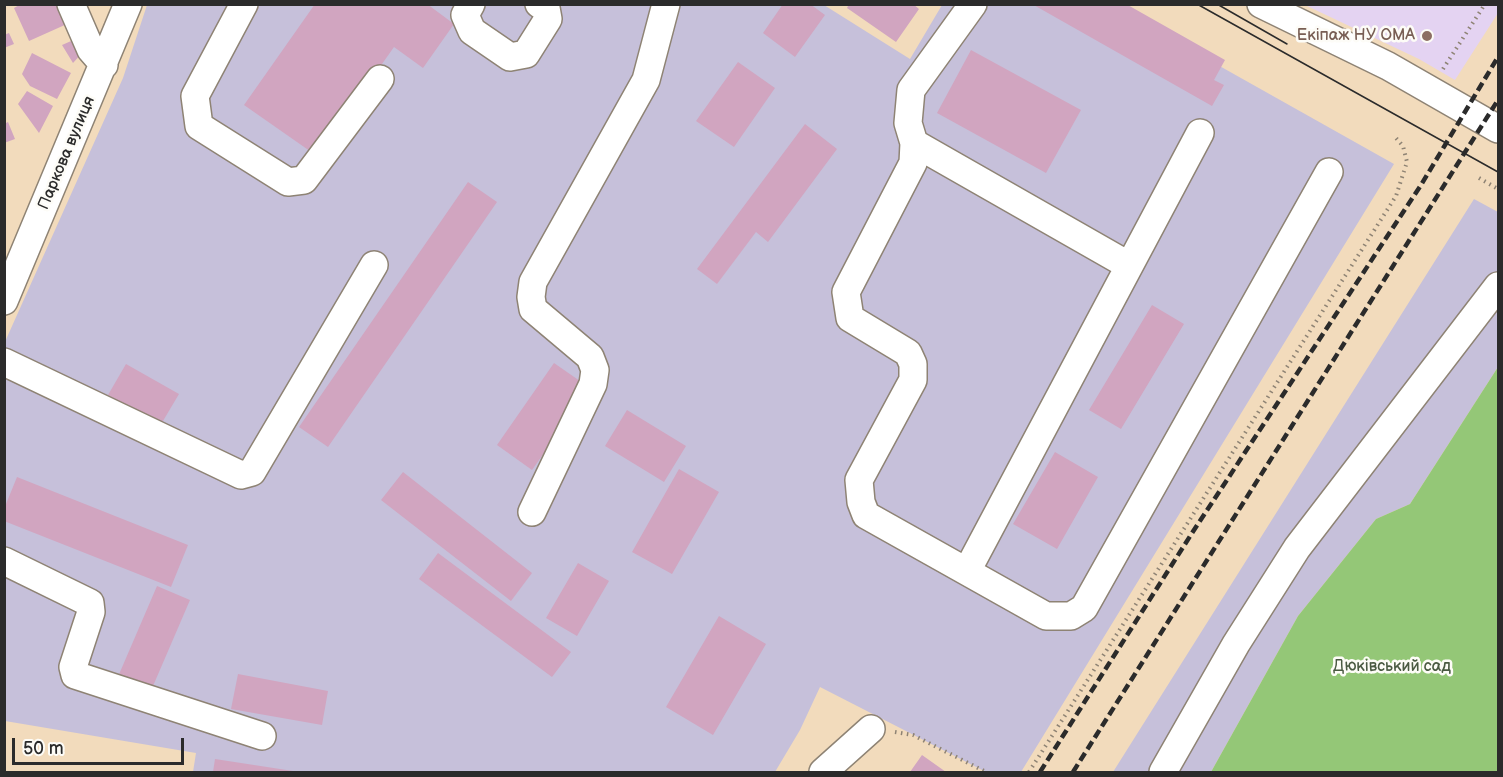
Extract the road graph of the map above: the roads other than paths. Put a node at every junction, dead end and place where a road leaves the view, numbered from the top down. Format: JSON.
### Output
{"nodes":[{"id":1,"x":71,"y":4,"type":"edge"},
{"id":2,"x":128,"y":4,"type":"edge"},
{"id":3,"x":244,"y":4,"type":"edge"},
{"id":4,"x":471,"y":4,"type":"edge"},
{"id":5,"x":539,"y":4,"type":"edge"},
{"id":6,"x":666,"y":4,"type":"edge"},
{"id":7,"x":973,"y":4,"type":"edge"},
{"id":8,"x":1262,"y":4,"type":"edge"},
{"id":9,"x":104,"y":65,"type":"junction"},
{"id":10,"x":380,"y":79,"type":"dead end"},
{"id":11,"x":1498,"y":129,"type":"edge"},
{"id":12,"x":1200,"y":133,"type":"dead end"},
{"id":13,"x":914,"y":142,"type":"junction"},
{"id":14,"x":1329,"y":172,"type":"dead end"},
{"id":15,"x":12,"y":256,"type":"edge"},
{"id":16,"x":374,"y":265,"type":"dead end"},
{"id":17,"x":1128,"y":265,"type":"junction"},
{"id":18,"x":1498,"y":286,"type":"edge"},
{"id":19,"x":4,"y":301,"type":"edge"},
{"id":20,"x":4,"y":362,"type":"edge"},
{"id":21,"x":532,"y":512,"type":"dead end"},
{"id":22,"x":4,"y":561,"type":"edge"},
{"id":23,"x":967,"y":572,"type":"junction"},
{"id":24,"x":871,"y":729,"type":"road end"},
{"id":25,"x":262,"y":736,"type":"dead end"},
{"id":26,"x":823,"y":772,"type":"edge"},
{"id":27,"x":1163,"y":772,"type":"edge"}],
"edges":[{"from":1,"to":9,"type":"street"},
{"from":2,"to":9,"type":"street","name":"Паркова вулиця"},
{"from":3,"to":10,"type":"street"},
{"from":4,"to":5,"type":"street"},
{"from":6,"to":21,"type":"street"},
{"from":7,"to":13,"type":"street"},
{"from":8,"to":11,"type":"street"},
{"from":9,"to":15,"type":"street","name":"Паркова вулиця"},
{"from":12,"to":17,"type":"street"},
{"from":13,"to":17,"type":"street"},
{"from":13,"to":23,"type":"street"},
{"from":14,"to":23,"type":"street"},
{"from":15,"to":19,"type":"street","name":"Паркова вулиця"},
{"from":16,"to":20,"type":"street"},
{"from":17,"to":23,"type":"street"},
{"from":18,"to":27,"type":"street"},
{"from":22,"to":25,"type":"street"},
{"from":24,"to":26,"type":"street"}]}
